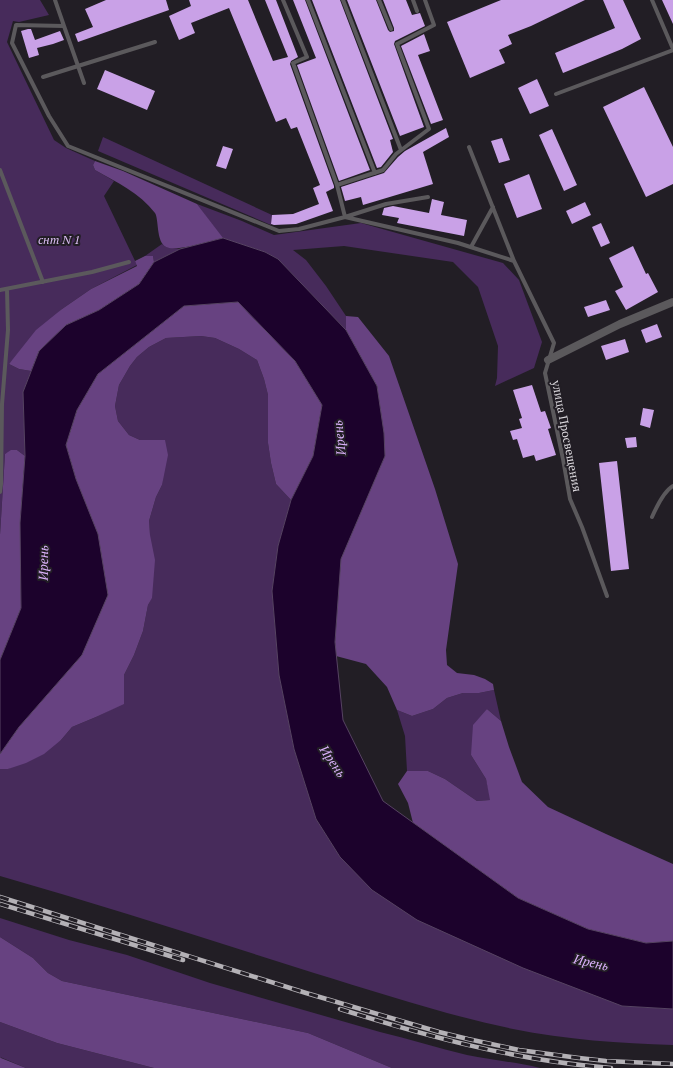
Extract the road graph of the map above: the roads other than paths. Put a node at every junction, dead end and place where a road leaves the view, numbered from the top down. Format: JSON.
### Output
{"nodes":[{"id":1,"x":55,"y":0,"type":"edge"},
{"id":2,"x":283,"y":0,"type":"edge"},
{"id":3,"x":308,"y":0,"type":"edge"},
{"id":4,"x":342,"y":0,"type":"edge"},
{"id":5,"x":379,"y":0,"type":"edge"},
{"id":6,"x":413,"y":0,"type":"edge"},
{"id":7,"x":425,"y":0,"type":"edge"},
{"id":8,"x":652,"y":0,"type":"edge"},
{"id":9,"x":417,"y":11,"type":"dead end"},
{"id":10,"x":64,"y":26,"type":"junction"},
{"id":11,"x":391,"y":29,"type":"dead end"},
{"id":12,"x":155,"y":42,"type":"dead end"},
{"id":13,"x":673,"y":50,"type":"edge"},
{"id":14,"x":78,"y":66,"type":"junction"},
{"id":15,"x":43,"y":77,"type":"dead end"},
{"id":16,"x":84,"y":83,"type":"dead end"},
{"id":17,"x":556,"y":94,"type":"dead end"},
{"id":18,"x":469,"y":147,"type":"dead end"},
{"id":19,"x":401,"y":150,"type":"junction"},
{"id":20,"x":0,"y":170,"type":"edge"},
{"id":21,"x":375,"y":173,"type":"junction"},
{"id":22,"x":337,"y":185,"type":"junction"},
{"id":23,"x":428,"y":197,"type":"dead end"},
{"id":24,"x":493,"y":207,"type":"junction"},
{"id":25,"x":346,"y":217,"type":"junction"},
{"id":26,"x":471,"y":247,"type":"junction"},
{"id":27,"x":514,"y":261,"type":"junction"},
{"id":28,"x":129,"y":262,"type":"dead end"},
{"id":29,"x":44,"y":282,"type":"junction"},
{"id":30,"x":7,"y":289,"type":"junction"},
{"id":31,"x":0,"y":290,"type":"edge"},
{"id":32,"x":673,"y":302,"type":"edge"},
{"id":33,"x":548,"y":360,"type":"junction"},
{"id":34,"x":673,"y":486,"type":"edge"},
{"id":35,"x":0,"y":492,"type":"edge"},
{"id":36,"x":652,"y":517,"type":"dead end"},
{"id":37,"x":607,"y":596,"type":"dead end"}],
"edges":[{"from":1,"to":10,"type":"lane"},
{"from":2,"to":22,"type":"lane"},
{"from":3,"to":21,"type":"lane"},
{"from":4,"to":19,"type":"lane"},
{"from":5,"to":11,"type":"lane"},
{"from":6,"to":9,"type":"lane"},
{"from":7,"to":19,"type":"lane"},
{"from":8,"to":13,"type":"lane"},
{"from":10,"to":14,"type":"lane"},
{"from":10,"to":25,"type":"lane"},
{"from":12,"to":14,"type":"lane"},
{"from":13,"to":17,"type":"lane"},
{"from":14,"to":15,"type":"lane"},
{"from":14,"to":16,"type":"lane"},
{"from":18,"to":24,"type":"lane","name":"улица Просвещения"},
{"from":19,"to":21,"type":"lane"},
{"from":20,"to":29,"type":"lane"},
{"from":21,"to":22,"type":"lane"},
{"from":22,"to":25,"type":"lane"},
{"from":23,"to":25,"type":"lane"},
{"from":24,"to":26,"type":"lane"},
{"from":24,"to":27,"type":"lane","name":"улица Просвещения"},
{"from":25,"to":26,"type":"lane"},
{"from":26,"to":27,"type":"lane"},
{"from":27,"to":33,"type":"lane","name":"улица Просвещения"},
{"from":28,"to":29,"type":"lane"},
{"from":29,"to":30,"type":"lane"},
{"from":30,"to":31,"type":"lane"},
{"from":30,"to":35,"type":"lane"},
{"from":32,"to":33,"type":"street"},
{"from":33,"to":37,"type":"lane","name":"улица Просвещения"},
{"from":34,"to":36,"type":"lane"}]}
